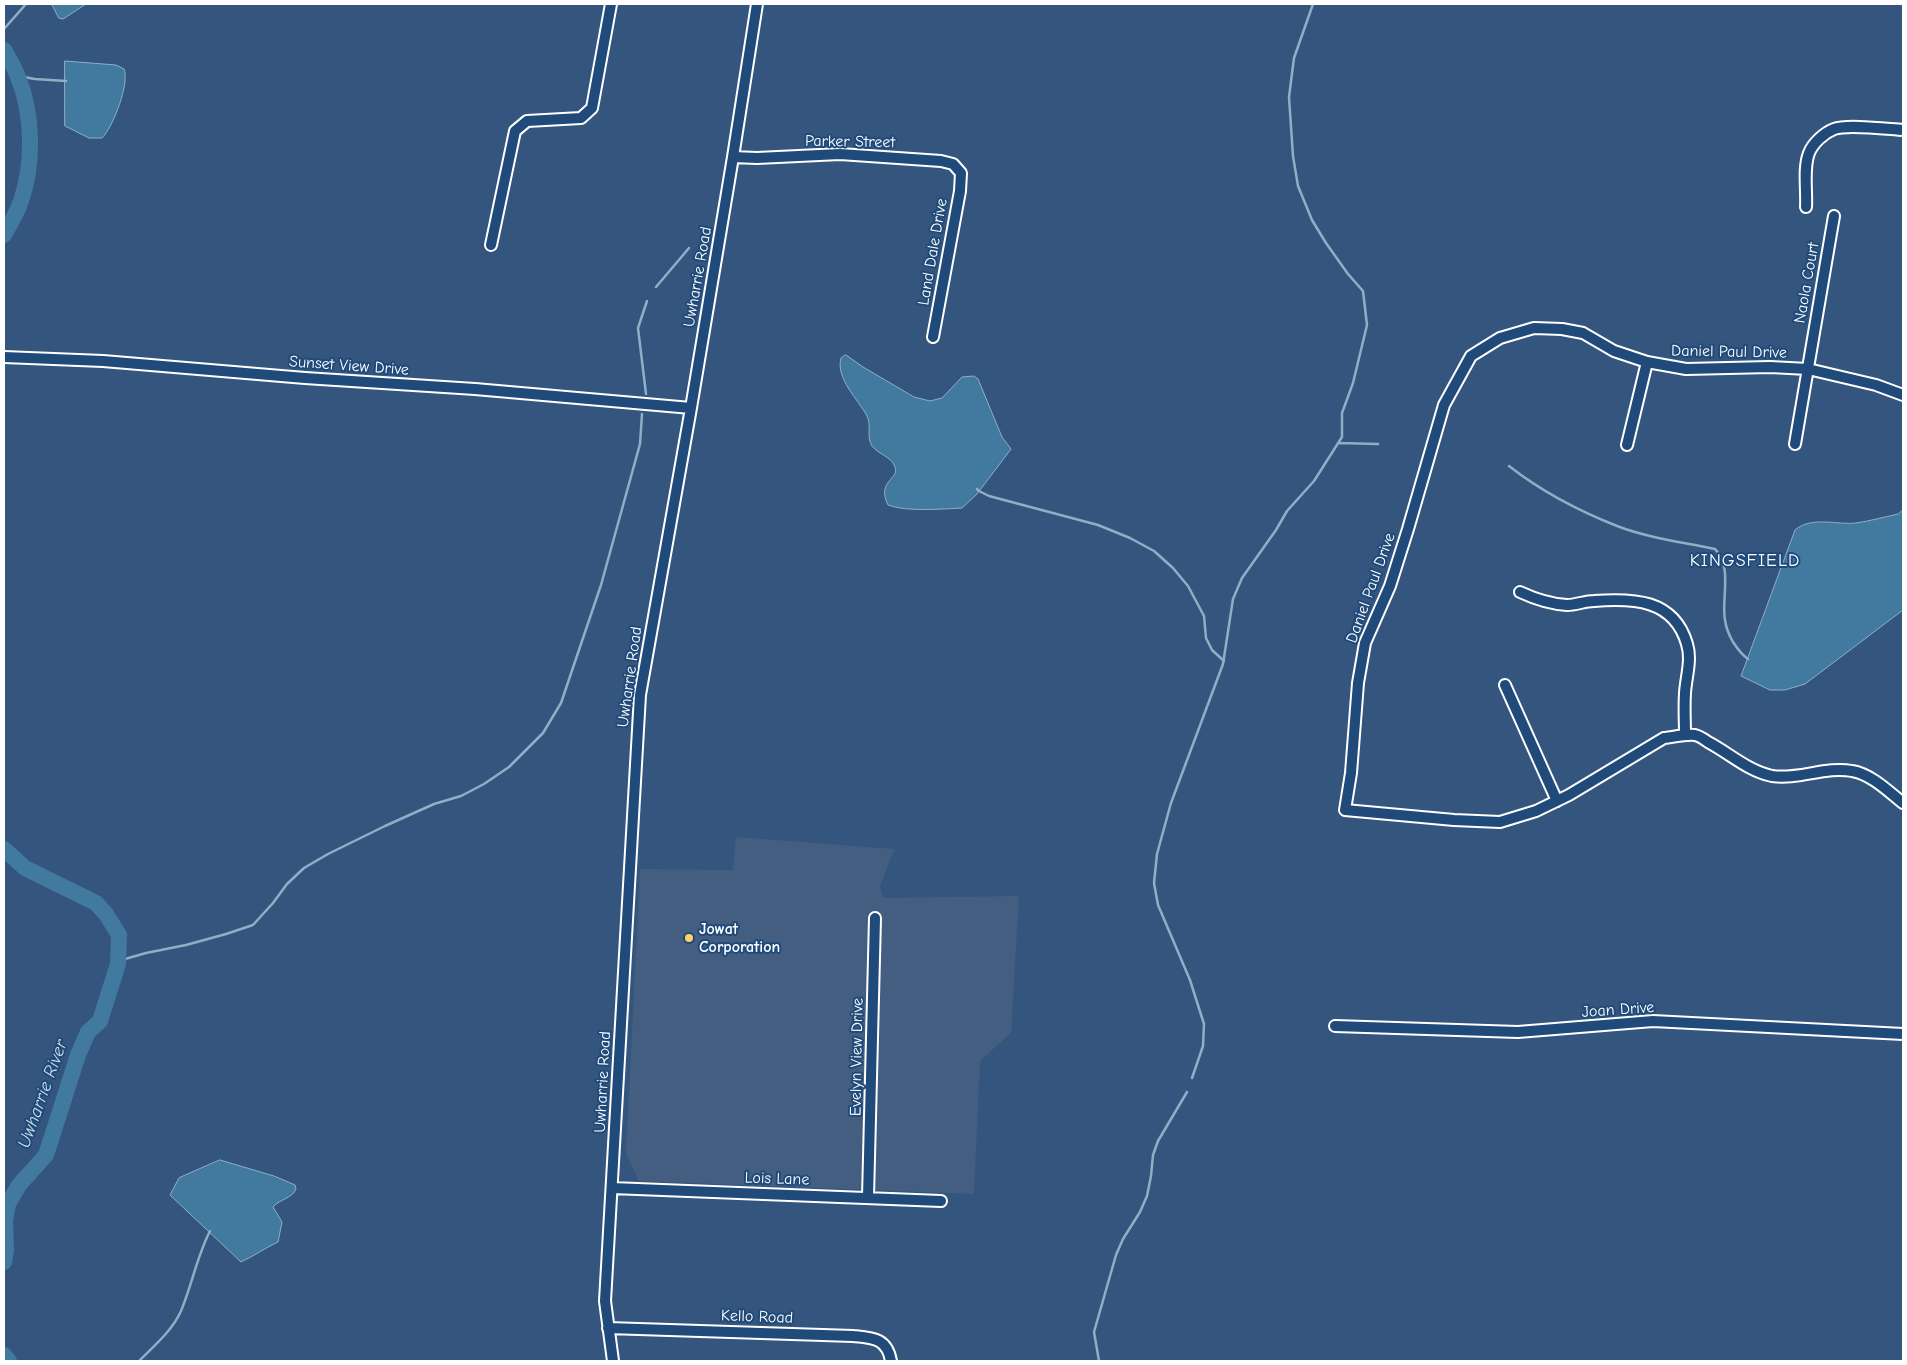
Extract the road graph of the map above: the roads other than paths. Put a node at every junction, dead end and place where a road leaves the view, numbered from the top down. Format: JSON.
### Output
{"nodes":[{"id":1,"x":611,"y":4,"type":"edge"},
{"id":2,"x":756,"y":4,"type":"edge"},
{"id":3,"x":1903,"y":130,"type":"edge"},
{"id":4,"x":733,"y":157,"type":"junction"},
{"id":5,"x":961,"y":173,"type":"joint"},
{"id":6,"x":1806,"y":207,"type":"dead end"},
{"id":7,"x":1834,"y":216,"type":"dead end"},
{"id":8,"x":491,"y":245,"type":"dead end"},
{"id":9,"x":933,"y":337,"type":"dead end"},
{"id":10,"x":4,"y":357,"type":"edge"},
{"id":11,"x":1647,"y":362,"type":"junction"},
{"id":12,"x":1808,"y":369,"type":"junction"},
{"id":13,"x":1903,"y":395,"type":"edge"},
{"id":14,"x":691,"y":408,"type":"junction"},
{"id":15,"x":1795,"y":444,"type":"dead end"},
{"id":16,"x":1627,"y":445,"type":"dead end"},
{"id":17,"x":1520,"y":592,"type":"dead end"},
{"id":18,"x":1505,"y":686,"type":"dead end"},
{"id":19,"x":1686,"y":735,"type":"junction"},
{"id":20,"x":1557,"y":800,"type":"junction"},
{"id":21,"x":1903,"y":803,"type":"edge"},
{"id":22,"x":875,"y":918,"type":"dead end"},
{"id":23,"x":1335,"y":1026,"type":"dead end"},
{"id":24,"x":1903,"y":1034,"type":"edge"},
{"id":25,"x":612,"y":1188,"type":"junction"},
{"id":26,"x":868,"y":1197,"type":"junction"},
{"id":27,"x":941,"y":1201,"type":"dead end"},
{"id":28,"x":608,"y":1328,"type":"junction"},
{"id":29,"x":613,"y":1361,"type":"edge"},
{"id":30,"x":890,"y":1361,"type":"edge"}],
"edges":[{"from":1,"to":8,"type":"street"},
{"from":2,"to":4,"type":"street","name":"Uwharrie Road"},
{"from":3,"to":6,"type":"street"},
{"from":4,"to":5,"type":"street","name":"Parker Street"},
{"from":4,"to":14,"type":"street","name":"Uwharrie Road"},
{"from":5,"to":9,"type":"street","name":"Land Dale Drive"},
{"from":7,"to":12,"type":"street","name":"Naola Court"},
{"from":10,"to":14,"type":"street","name":"Sunset View Drive"},
{"from":11,"to":12,"type":"street","name":"Daniel Paul Drive"},
{"from":11,"to":16,"type":"street"},
{"from":11,"to":20,"type":"street","name":"Daniel Paul Drive"},
{"from":12,"to":13,"type":"street","name":"Daniel Paul Drive"},
{"from":12,"to":15,"type":"street","name":"Naola Court"},
{"from":14,"to":25,"type":"street","name":"Uwharrie Road"},
{"from":17,"to":19,"type":"street"},
{"from":18,"to":20,"type":"street"},
{"from":19,"to":20,"type":"street","name":"Daniel Paul Drive"},
{"from":19,"to":21,"type":"street","name":"Daniel Paul Drive"},
{"from":22,"to":26,"type":"street","name":"Evelyn View Drive"},
{"from":23,"to":24,"type":"street","name":"Joan Drive"},
{"from":25,"to":26,"type":"street","name":"Lois Lane"},
{"from":25,"to":28,"type":"street","name":"Uwharrie Road"},
{"from":26,"to":27,"type":"street","name":"Lois Lane"},
{"from":28,"to":29,"type":"street","name":"Uwharrie Road"},
{"from":28,"to":30,"type":"street","name":"Kello Road"}]}
